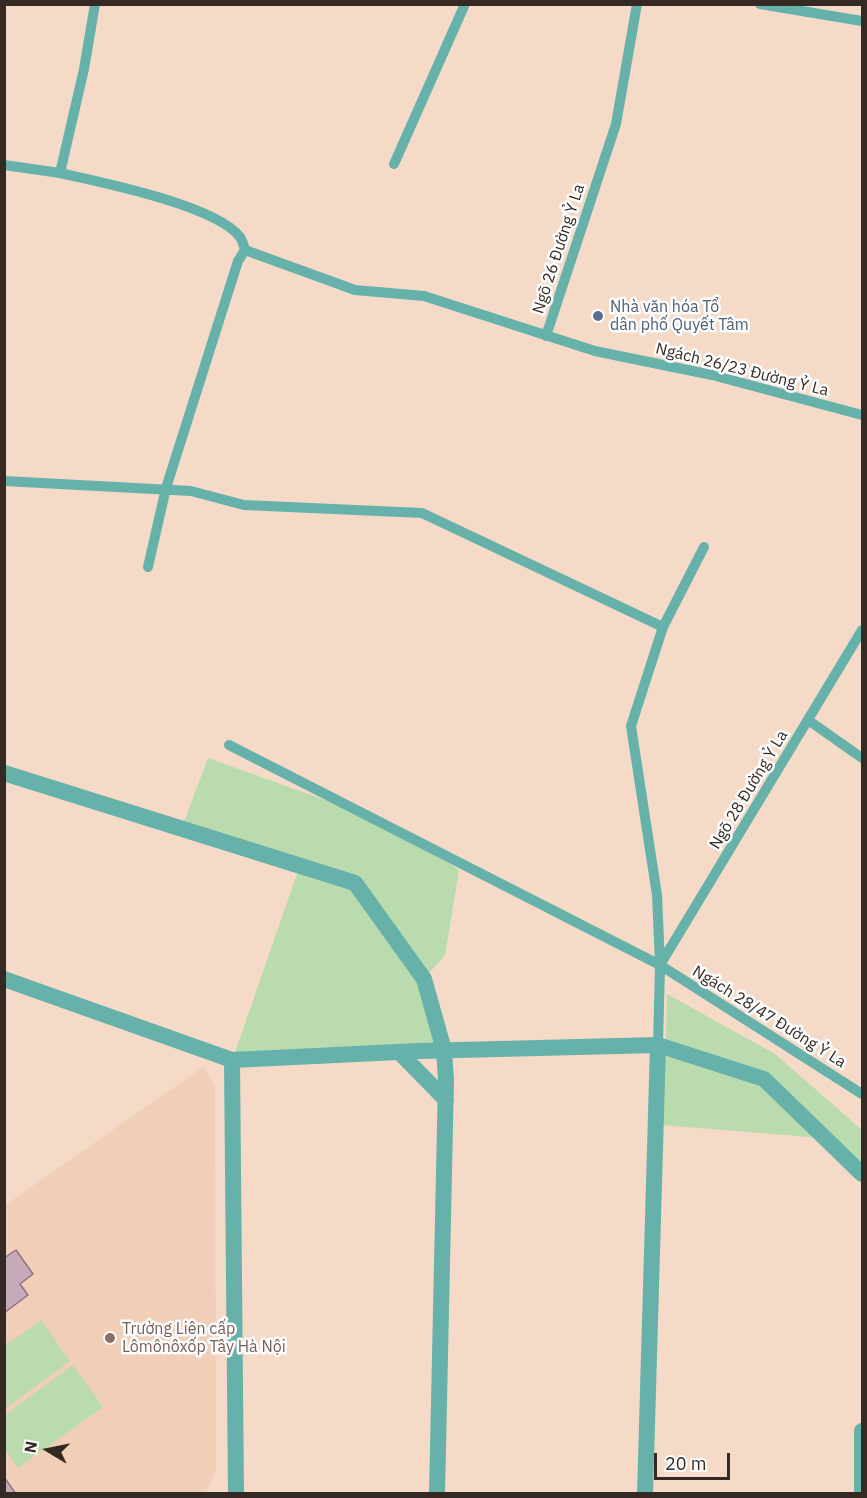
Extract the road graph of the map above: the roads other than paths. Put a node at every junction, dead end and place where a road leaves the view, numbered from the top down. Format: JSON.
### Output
{"nodes":[{"id":1,"x":95,"y":4,"type":"edge"},
{"id":2,"x":465,"y":4,"type":"edge"},
{"id":3,"x":637,"y":4,"type":"edge"},
{"id":4,"x":760,"y":4,"type":"edge"},
{"id":5,"x":862,"y":21,"type":"edge"},
{"id":6,"x":4,"y":165,"type":"edge"},
{"id":7,"x":394,"y":165,"type":"dead end"},
{"id":8,"x":60,"y":173,"type":"junction"},
{"id":9,"x":245,"y":250,"type":"junction"},
{"id":10,"x":546,"y":336,"type":"junction"},
{"id":11,"x":862,"y":415,"type":"edge"},
{"id":12,"x":4,"y":481,"type":"edge"},
{"id":13,"x":166,"y":488,"type":"junction"},
{"id":14,"x":704,"y":547,"type":"dead end"},
{"id":15,"x":148,"y":567,"type":"dead end"},
{"id":16,"x":663,"y":627,"type":"junction"},
{"id":17,"x":862,"y":630,"type":"edge"},
{"id":18,"x":808,"y":720,"type":"junction"},
{"id":19,"x":229,"y":745,"type":"dead end"},
{"id":20,"x":862,"y":758,"type":"edge"},
{"id":21,"x":4,"y":773,"type":"edge"},
{"id":22,"x":660,"y":965,"type":"junction"},
{"id":23,"x":4,"y":979,"type":"edge"},
{"id":24,"x":658,"y":1045,"type":"junction"},
{"id":25,"x":444,"y":1050,"type":"junction"},
{"id":26,"x":399,"y":1052,"type":"junction"},
{"id":27,"x":232,"y":1060,"type":"junction"},
{"id":28,"x":862,"y":1094,"type":"edge"},
{"id":29,"x":446,"y":1100,"type":"junction"},
{"id":30,"x":862,"y":1174,"type":"edge"},
{"id":31,"x":862,"y":1431,"type":"edge"},
{"id":32,"x":236,"y":1494,"type":"edge"},
{"id":33,"x":437,"y":1494,"type":"edge"},
{"id":34,"x":645,"y":1494,"type":"edge"},
{"id":35,"x":862,"y":1494,"type":"edge"}],
"edges":[{"from":1,"to":8,"type":"lane"},
{"from":2,"to":7,"type":"lane"},
{"from":3,"to":10,"type":"lane","name":"Ngõ 26 Đường Ỷ La"},
{"from":4,"to":5,"type":"lane"},
{"from":6,"to":8,"type":"lane"},
{"from":8,"to":9,"type":"lane"},
{"from":9,"to":10,"type":"lane","name":"Ngõ 26 Đường Ỷ La"},
{"from":9,"to":13,"type":"lane"},
{"from":10,"to":11,"type":"lane","name":"Ngách 26/23 Đường Ỷ La"},
{"from":12,"to":13,"type":"lane"},
{"from":13,"to":15,"type":"lane"},
{"from":13,"to":16,"type":"lane"},
{"from":14,"to":16,"type":"lane"},
{"from":16,"to":22,"type":"lane"},
{"from":17,"to":18,"type":"lane","name":"Ngõ 28 Đường Ỷ La"},
{"from":18,"to":20,"type":"lane"},
{"from":18,"to":22,"type":"lane","name":"Ngõ 28 Đường Ỷ La"},
{"from":19,"to":22,"type":"lane","name":"Ngách 28/47 Đường Ỷ La"},
{"from":21,"to":25,"type":"street"},
{"from":22,"to":24,"type":"lane"},
{"from":22,"to":28,"type":"lane","name":"Ngách 28/47 Đường Ỷ La"},
{"from":23,"to":27,"type":"street"},
{"from":24,"to":25,"type":"street"},
{"from":24,"to":30,"type":"street"},
{"from":24,"to":34,"type":"street"},
{"from":25,"to":26,"type":"street"},
{"from":25,"to":29,"type":"street"},
{"from":26,"to":27,"type":"street"},
{"from":26,"to":29,"type":"street"},
{"from":27,"to":32,"type":"street"},
{"from":29,"to":33,"type":"street"},
{"from":31,"to":35,"type":"street"}]}
